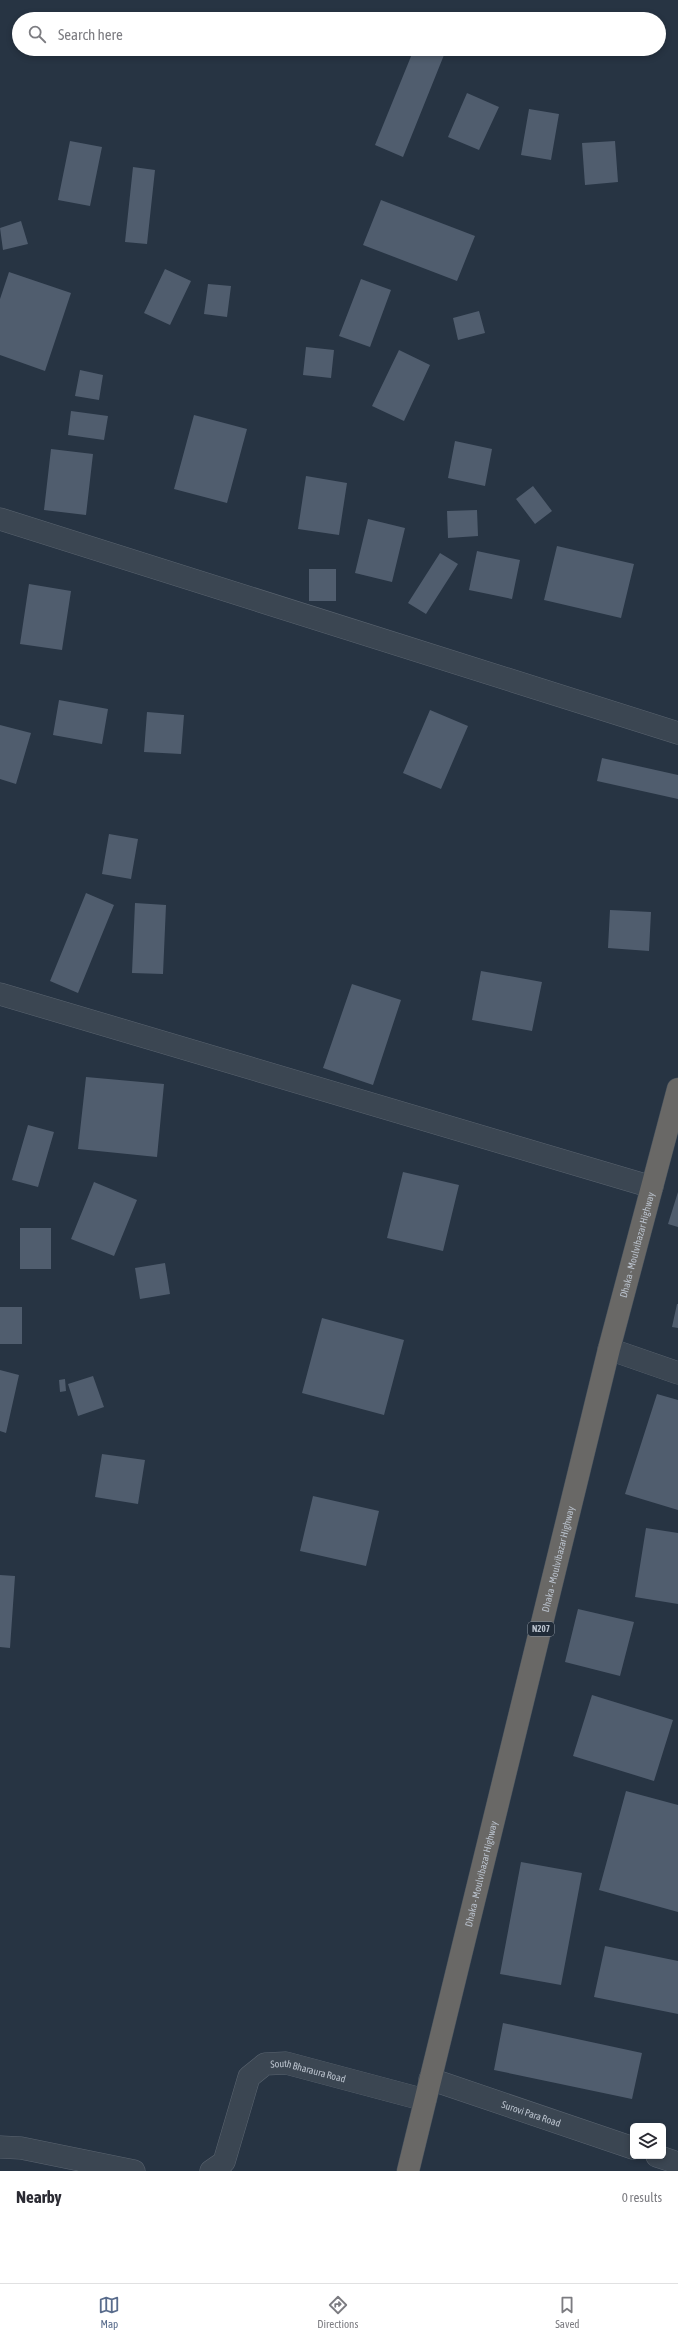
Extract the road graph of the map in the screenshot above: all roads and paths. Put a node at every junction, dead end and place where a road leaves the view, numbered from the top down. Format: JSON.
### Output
{"nodes":[{"id":1,"x":0,"y":519,"type":"edge"},
{"id":2,"x":678,"y":733,"type":"edge"},
{"id":3,"x":0,"y":994,"type":"edge"},
{"id":4,"x":678,"y":1089,"type":"edge"},
{"id":5,"x":652,"y":1187,"type":"junction"},
{"id":6,"x":609,"y":1349,"type":"junction"},
{"id":7,"x":678,"y":1373,"type":"edge"},
{"id":8,"x":430,"y":2079,"type":"junction"},
{"id":9,"x":425,"y":2100,"type":"junction"},
{"id":10,"x":0,"y":2147,"type":"edge"},
{"id":11,"x":630,"y":2147,"type":"edge"},
{"id":12,"x":666,"y":2159,"type":"edge"},
{"id":13,"x":678,"y":2163,"type":"edge"},
{"id":14,"x":134,"y":2171,"type":"edge"},
{"id":15,"x":211,"y":2171,"type":"edge"},
{"id":16,"x":408,"y":2171,"type":"edge"}],
"edges":[{"from":1,"to":2,"type":"street"},
{"from":3,"to":5,"type":"street"},
{"from":4,"to":5,"type":"highway","name":"Dhaka - Moulvibazar Highway","number":"N207"},
{"from":5,"to":6,"type":"highway","name":"Dhaka - Moulvibazar Highway","number":"N207"},
{"from":6,"to":7,"type":"street"},
{"from":6,"to":8,"type":"highway","name":"Dhaka - Moulvibazar Highway","number":"N207"},
{"from":8,"to":9,"type":"highway","name":"Dhaka - Moulvibazar Highway","number":"N207"},
{"from":8,"to":11,"type":"street","name":"Surovi Para Road"},
{"from":9,"to":15,"type":"street","name":"South Bharaura Road"},
{"from":9,"to":16,"type":"highway","name":"Dhaka - Moulvibazar Highway","number":"N207"},
{"from":10,"to":14,"type":"street"},
{"from":12,"to":13,"type":"street"}]}
